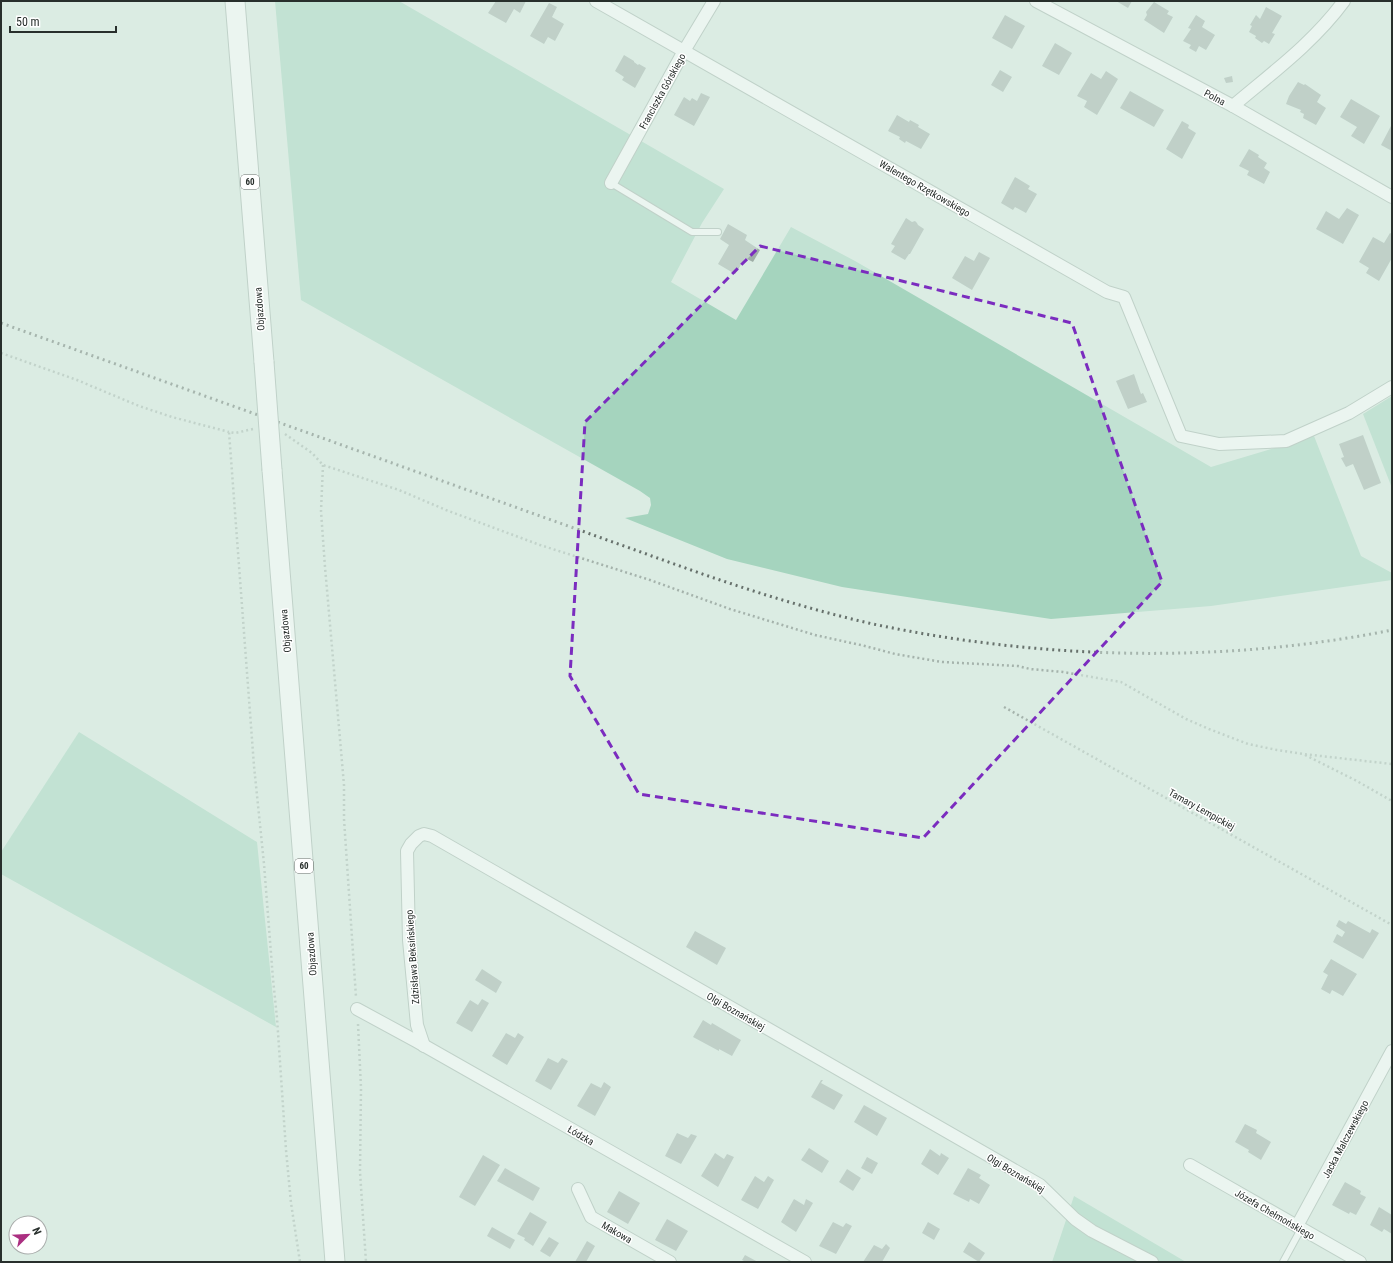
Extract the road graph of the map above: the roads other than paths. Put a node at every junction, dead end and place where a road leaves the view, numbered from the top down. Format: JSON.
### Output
{"nodes":[{"id":1,"x":236,"y":1,"type":"edge"},
{"id":2,"x":596,"y":1,"type":"edge"},
{"id":3,"x":714,"y":1,"type":"edge"},
{"id":4,"x":1036,"y":1,"type":"edge"},
{"id":5,"x":1344,"y":1,"type":"edge"},
{"id":6,"x":684,"y":51,"type":"junction"},
{"id":7,"x":1233,"y":106,"type":"junction"},
{"id":8,"x":611,"y":182,"type":"joint"},
{"id":9,"x":1392,"y":197,"type":"edge"},
{"id":10,"x":718,"y":232,"type":"dead end"},
{"id":11,"x":1392,"y":387,"type":"edge"},
{"id":12,"x":407,"y":867,"type":"joint"},
{"id":13,"x":357,"y":1009,"type":"road end"},
{"id":14,"x":424,"y":1046,"type":"junction"},
{"id":15,"x":1392,"y":1050,"type":"edge"},
{"id":16,"x":1190,"y":1165,"type":"dead end"},
{"id":17,"x":578,"y":1189,"type":"dead end"},
{"id":18,"x":1299,"y":1227,"type":"junction"},
{"id":19,"x":335,"y":1262,"type":"edge"},
{"id":20,"x":670,"y":1262,"type":"edge"},
{"id":21,"x":805,"y":1262,"type":"edge"},
{"id":22,"x":1152,"y":1262,"type":"edge"},
{"id":23,"x":1283,"y":1262,"type":"edge"},
{"id":24,"x":1360,"y":1262,"type":"edge"}],
"edges":[{"from":1,"to":19,"type":"main road","name":"Objazdowa","number":"60","bridge":true},
{"from":2,"to":6,"type":"street","name":"Walentego Rzętkowskiego"},
{"from":3,"to":6,"type":"street","name":"Franciszka Górskiego"},
{"from":4,"to":7,"type":"street","name":"Polna"},
{"from":5,"to":7,"type":"street"},
{"from":6,"to":8,"type":"street","name":"Franciszka Górskiego"},
{"from":6,"to":11,"type":"street","name":"Walentego Rzętkowskiego"},
{"from":7,"to":9,"type":"street","name":"Polna"},
{"from":8,"to":10,"type":"lane"},
{"from":12,"to":14,"type":"street","name":"Zdzisława Beksińskiego"},
{"from":12,"to":22,"type":"street","name":"Olgi Boznańskiej"},
{"from":13,"to":14,"type":"street","name":"Łódzka"},
{"from":14,"to":21,"type":"street","name":"Łódzka"},
{"from":15,"to":18,"type":"street","name":"Jacka Malczewskiego"},
{"from":16,"to":18,"type":"street","name":"Józefa Chełmońskiego"},
{"from":17,"to":20,"type":"street","name":"Makowa"},
{"from":18,"to":23,"type":"lane"},
{"from":18,"to":24,"type":"street","name":"Józefa Chełmońskiego"}]}
